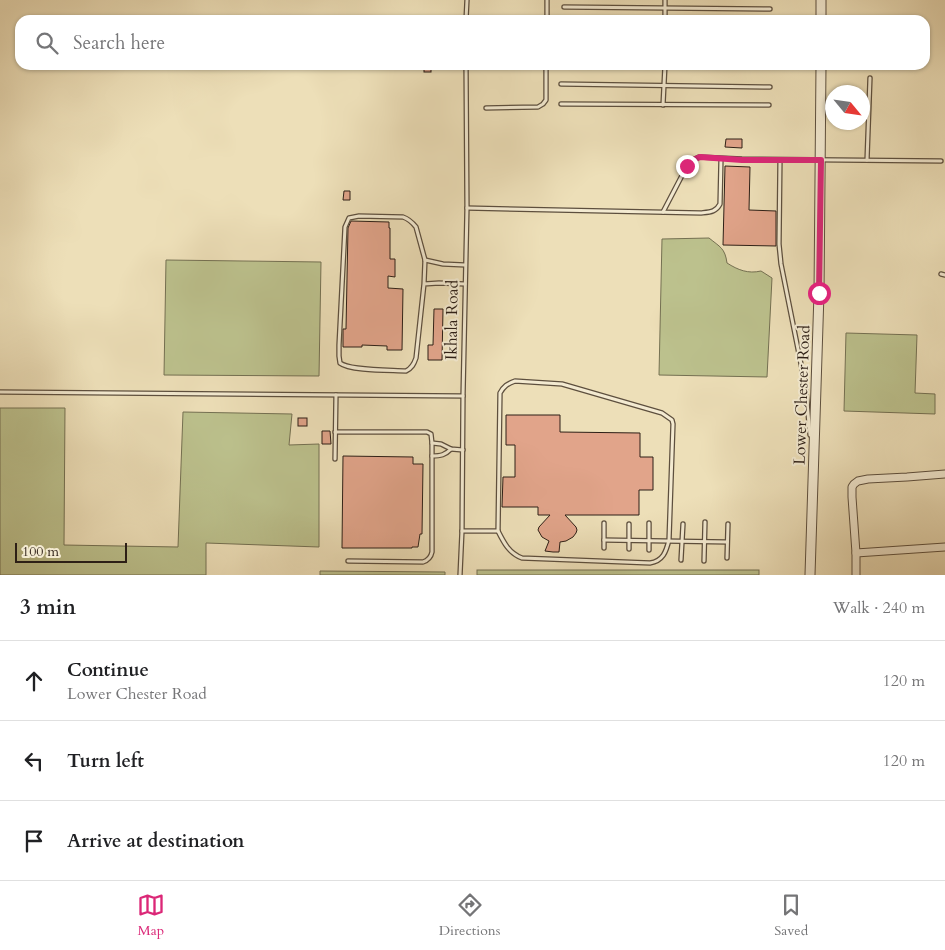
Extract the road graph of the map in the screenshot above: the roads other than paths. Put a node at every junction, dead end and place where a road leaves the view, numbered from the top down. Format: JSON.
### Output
{"nodes":[{"id":1,"x":467,"y":0,"type":"edge"},
{"id":2,"x":547,"y":0,"type":"edge"},
{"id":3,"x":665,"y":0,"type":"edge"},
{"id":4,"x":821,"y":0,"type":"edge"},
{"id":5,"x":564,"y":7,"type":"dead end"},
{"id":6,"x":665,"y":8,"type":"junction"},
{"id":7,"x":770,"y":9,"type":"dead end"},
{"id":8,"x":466,"y":15,"type":"edge"},
{"id":9,"x":547,"y":15,"type":"edge"},
{"id":10,"x":665,"y":15,"type":"edge"},
{"id":11,"x":821,"y":15,"type":"edge"},
{"id":12,"x":466,"y":70,"type":"edge"},
{"id":13,"x":546,"y":70,"type":"edge"},
{"id":14,"x":665,"y":70,"type":"edge"},
{"id":15,"x":821,"y":70,"type":"edge"},
{"id":16,"x":870,"y":78,"type":"dead end"},
{"id":17,"x":561,"y":84,"type":"dead end"},
{"id":18,"x":663,"y":86,"type":"junction"},
{"id":19,"x":770,"y":87,"type":"dead end"},
{"id":20,"x":561,"y":104,"type":"dead end"},
{"id":21,"x":663,"y":105,"type":"junction"},
{"id":22,"x":769,"y":105,"type":"dead end"},
{"id":23,"x":486,"y":108,"type":"dead end"},
{"id":24,"x":721,"y":159,"type":"junction"},
{"id":25,"x":780,"y":160,"type":"junction"},
{"id":26,"x":821,"y":160,"type":"junction"},
{"id":27,"x":867,"y":160,"type":"junction"},
{"id":28,"x":941,"y":161,"type":"dead end"},
{"id":29,"x":467,"y":208,"type":"junction"},
{"id":30,"x":663,"y":212,"type":"junction"},
{"id":31,"x":425,"y":260,"type":"junction"},
{"id":32,"x":465,"y":265,"type":"junction"},
{"id":33,"x":424,"y":284,"type":"junction"},
{"id":34,"x":465,"y":284,"type":"junction"},
{"id":35,"x":0,"y":392,"type":"edge"},
{"id":36,"x":336,"y":395,"type":"junction"},
{"id":37,"x":463,"y":396,"type":"junction"},
{"id":38,"x":336,"y":432,"type":"junction"},
{"id":39,"x":432,"y":443,"type":"junction"},
{"id":40,"x":451,"y":449,"type":"junction"},
{"id":41,"x":463,"y":450,"type":"junction"},
{"id":42,"x":432,"y":456,"type":"junction"},
{"id":43,"x":335,"y":459,"type":"dead end"},
{"id":44,"x":945,"y":474,"type":"edge"},
{"id":45,"x":814,"y":476,"type":"junction"},
{"id":46,"x":705,"y":522,"type":"dead end"},
{"id":47,"x":604,"y":523,"type":"dead end"},
{"id":48,"x":649,"y":523,"type":"dead end"},
{"id":49,"x":629,"y":524,"type":"dead end"},
{"id":50,"x":683,"y":524,"type":"dead end"},
{"id":51,"x":728,"y":524,"type":"dead end"},
{"id":52,"x":462,"y":531,"type":"junction"},
{"id":53,"x":498,"y":531,"type":"junction"},
{"id":54,"x":604,"y":540,"type":"junction"},
{"id":55,"x":669,"y":540,"type":"junction"},
{"id":56,"x":629,"y":541,"type":"junction"},
{"id":57,"x":649,"y":541,"type":"junction"},
{"id":58,"x":682,"y":542,"type":"junction"},
{"id":59,"x":704,"y":542,"type":"junction"},
{"id":60,"x":727,"y":542,"type":"junction"},
{"id":61,"x":945,"y":547,"type":"edge"},
{"id":62,"x":604,"y":548,"type":"dead end"},
{"id":63,"x":629,"y":549,"type":"dead end"},
{"id":64,"x":648,"y":550,"type":"dead end"},
{"id":65,"x":856,"y":552,"type":"junction"},
{"id":66,"x":727,"y":558,"type":"dead end"},
{"id":67,"x":681,"y":560,"type":"dead end"},
{"id":68,"x":348,"y":561,"type":"dead end"},
{"id":69,"x":704,"y":561,"type":"dead end"},
{"id":70,"x":460,"y":575,"type":"edge"},
{"id":71,"x":810,"y":575,"type":"edge"},
{"id":72,"x":856,"y":575,"type":"edge"}],
"edges":[{"from":1,"to":8,"type":"lane"},
{"from":2,"to":9,"type":"lane"},
{"from":3,"to":6,"type":"lane"},
{"from":4,"to":11,"type":"street"},
{"from":5,"to":6,"type":"lane"},
{"from":6,"to":7,"type":"lane"},
{"from":6,"to":10,"type":"lane"},
{"from":12,"to":29,"type":"lane","name":"Ikhala Road"},
{"from":13,"to":23,"type":"lane"},
{"from":14,"to":18,"type":"lane"},
{"from":15,"to":26,"type":"street","name":"Lower Chester Road"},
{"from":16,"to":27,"type":"lane"},
{"from":17,"to":18,"type":"lane"},
{"from":18,"to":19,"type":"lane"},
{"from":18,"to":21,"type":"lane"},
{"from":20,"to":21,"type":"lane"},
{"from":21,"to":22,"type":"lane"},
{"from":24,"to":25,"type":"lane"},
{"from":24,"to":30,"type":"lane"},
{"from":24,"to":30,"type":"lane"},
{"from":25,"to":26,"type":"lane"},
{"from":25,"to":45,"type":"lane"},
{"from":26,"to":27,"type":"lane"},
{"from":26,"to":45,"type":"street","name":"Lower Chester Road"},
{"from":27,"to":28,"type":"lane"},
{"from":29,"to":30,"type":"lane"},
{"from":29,"to":32,"type":"lane","name":"Ikhala Road"},
{"from":31,"to":32,"type":"lane"},
{"from":31,"to":33,"type":"lane"},
{"from":31,"to":33,"type":"lane"},
{"from":32,"to":34,"type":"lane","name":"Ikhala Road"},
{"from":33,"to":34,"type":"lane"},
{"from":34,"to":37,"type":"lane","name":"Ikhala Road"},
{"from":35,"to":36,"type":"lane"},
{"from":36,"to":37,"type":"lane"},
{"from":36,"to":38,"type":"lane"},
{"from":37,"to":41,"type":"lane","name":"Ikhala Road"},
{"from":38,"to":39,"type":"lane"},
{"from":38,"to":43,"type":"lane"},
{"from":39,"to":40,"type":"lane"},
{"from":39,"to":42,"type":"lane"},
{"from":40,"to":41,"type":"lane"},
{"from":40,"to":42,"type":"lane"},
{"from":41,"to":52,"type":"lane","name":"Ikhala Road"},
{"from":42,"to":68,"type":"lane"},
{"from":44,"to":65,"type":"street"},
{"from":45,"to":71,"type":"street","name":"Lower Chester Road"},
{"from":46,"to":59,"type":"lane"},
{"from":47,"to":54,"type":"lane"},
{"from":48,"to":57,"type":"lane"},
{"from":49,"to":56,"type":"lane"},
{"from":50,"to":58,"type":"lane"},
{"from":51,"to":60,"type":"lane"},
{"from":52,"to":53,"type":"lane"},
{"from":52,"to":70,"type":"lane","name":"Ikhala Road"},
{"from":53,"to":55,"type":"lane"},
{"from":53,"to":55,"type":"lane"},
{"from":54,"to":56,"type":"lane"},
{"from":54,"to":62,"type":"lane"},
{"from":55,"to":57,"type":"lane"},
{"from":55,"to":58,"type":"lane"},
{"from":56,"to":57,"type":"lane"},
{"from":56,"to":63,"type":"lane"},
{"from":57,"to":64,"type":"lane"},
{"from":58,"to":59,"type":"lane"},
{"from":58,"to":67,"type":"lane"},
{"from":59,"to":60,"type":"lane"},
{"from":59,"to":69,"type":"lane"},
{"from":60,"to":66,"type":"lane"},
{"from":61,"to":65,"type":"street"},
{"from":65,"to":72,"type":"street"}]}
